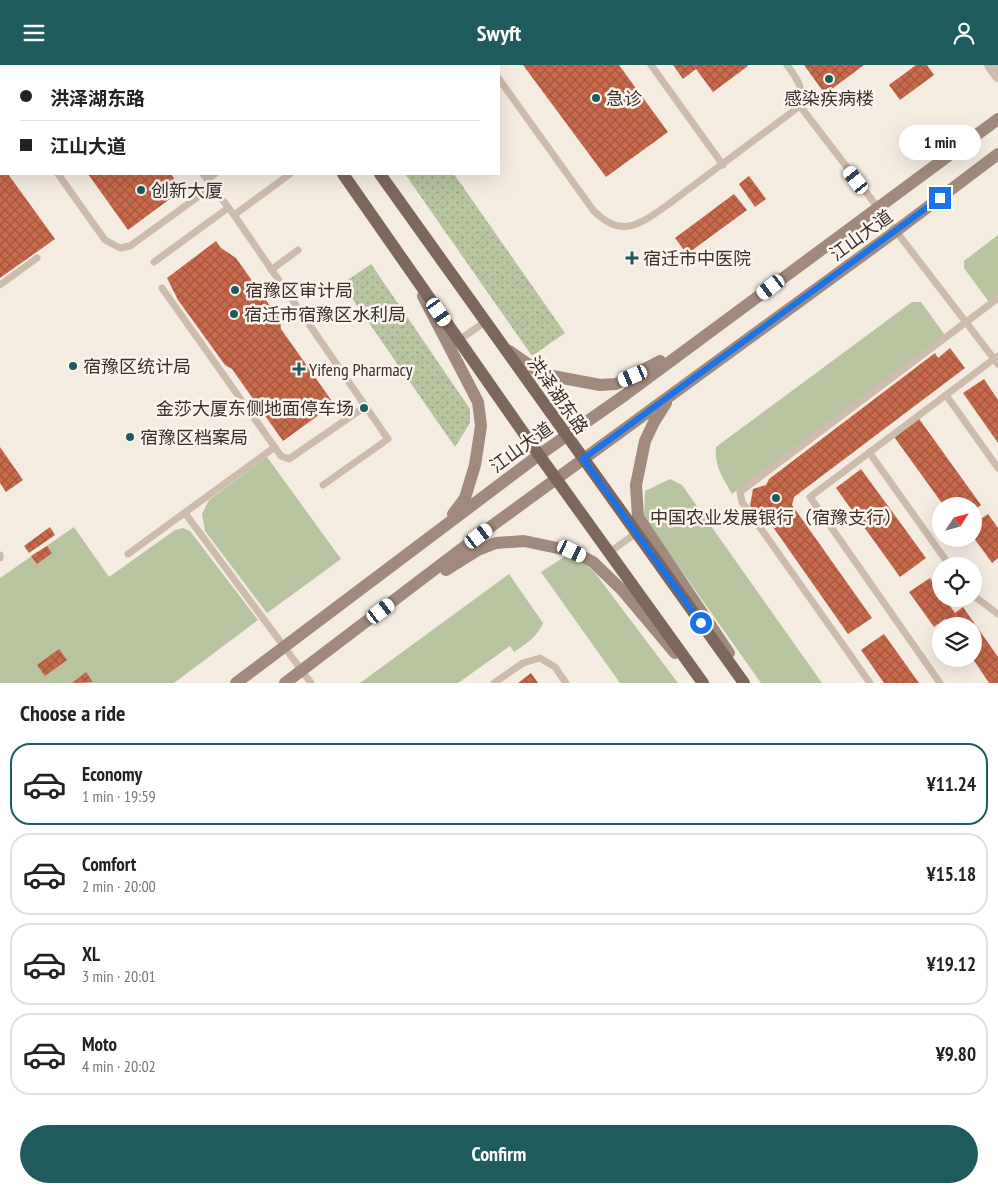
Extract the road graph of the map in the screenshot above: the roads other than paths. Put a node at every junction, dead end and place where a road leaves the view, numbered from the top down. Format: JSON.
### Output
{"nodes":[{"id":1,"x":651,"y":65,"type":"edge"},
{"id":2,"x":788,"y":65,"type":"edge"},
{"id":3,"x":990,"y":65,"type":"edge"},
{"id":4,"x":998,"y":76,"type":"edge"},
{"id":5,"x":500,"y":80,"type":"edge"},
{"id":6,"x":800,"y":107,"type":"junction"},
{"id":7,"x":998,"y":119,"type":"edge"},
{"id":8,"x":998,"y":154,"type":"edge"},
{"id":9,"x":723,"y":165,"type":"junction"},
{"id":10,"x":59,"y":175,"type":"edge"},
{"id":11,"x":289,"y":175,"type":"edge"},
{"id":12,"x":343,"y":175,"type":"edge"},
{"id":13,"x":381,"y":175,"type":"edge"},
{"id":14,"x":205,"y":176,"type":"edge"},
{"id":15,"x":212,"y":186,"type":"junction"},
{"id":16,"x":228,"y":208,"type":"junction"},
{"id":17,"x":878,"y":208,"type":"junction"},
{"id":18,"x":234,"y":215,"type":"junction"},
{"id":19,"x":896,"y":231,"type":"junction"},
{"id":20,"x":298,"y":251,"type":"dead end"},
{"id":21,"x":37,"y":258,"type":"dead end"},
{"id":22,"x":154,"y":262,"type":"dead end"},
{"id":23,"x":271,"y":270,"type":"junction"},
{"id":24,"x":409,"y":270,"type":"junction"},
{"id":25,"x":0,"y":285,"type":"edge"},
{"id":26,"x":162,"y":288,"type":"dead end"},
{"id":27,"x":998,"y":298,"type":"edge"},
{"id":28,"x":485,"y":322,"type":"junction"},
{"id":29,"x":966,"y":322,"type":"junction"},
{"id":30,"x":710,"y":333,"type":"junction"},
{"id":31,"x":459,"y":339,"type":"junction"},
{"id":32,"x":499,"y":343,"type":"junction"},
{"id":33,"x":997,"y":360,"type":"edge"},
{"id":34,"x":946,"y":395,"type":"junction"},
{"id":35,"x":671,"y":396,"type":"junction"},
{"id":36,"x":366,"y":406,"type":"junction"},
{"id":37,"x":566,"y":436,"type":"junction"},
{"id":38,"x":275,"y":447,"type":"junction"},
{"id":39,"x":869,"y":453,"type":"junction"},
{"id":40,"x":539,"y":455,"type":"junction"},
{"id":41,"x":583,"y":459,"type":"junction"},
{"id":42,"x":998,"y":468,"type":"edge"},
{"id":43,"x":557,"y":478,"type":"junction"},
{"id":44,"x":323,"y":485,"type":"dead end"},
{"id":45,"x":185,"y":513,"type":"junction"},
{"id":46,"x":444,"y":526,"type":"junction"},
{"id":47,"x":636,"y":533,"type":"junction"},
{"id":48,"x":610,"y":552,"type":"junction"},
{"id":49,"x":128,"y":554,"type":"dead end"},
{"id":50,"x":944,"y":557,"type":"edge"},
{"id":51,"x":982,"y":602,"type":"edge"},
{"id":52,"x":381,"y":611,"type":"junction"},
{"id":53,"x":998,"y":614,"type":"edge"},
{"id":54,"x":285,"y":646,"type":"junction"},
{"id":55,"x":302,"y":670,"type":"junction"},
{"id":56,"x":236,"y":683,"type":"edge"},
{"id":57,"x":285,"y":683,"type":"edge"},
{"id":58,"x":312,"y":683,"type":"edge"},
{"id":59,"x":494,"y":683,"type":"edge"},
{"id":60,"x":566,"y":683,"type":"edge"},
{"id":61,"x":702,"y":683,"type":"edge"},
{"id":62,"x":746,"y":683,"type":"edge"},
{"id":63,"x":870,"y":683,"type":"edge"},
{"id":64,"x":940,"y":683,"type":"edge"}],
"edges":[{"from":1,"to":9,"type":"lane"},
{"from":2,"to":6,"type":"lane"},
{"from":3,"to":4,"type":"street"},
{"from":5,"to":9,"type":"lane"},
{"from":6,"to":9,"type":"lane"},
{"from":6,"to":17,"type":"lane"},
{"from":7,"to":17,"type":"main road","name":"江山大道"},
{"from":8,"to":19,"type":"main road","name":"江山大道"},
{"from":10,"to":15,"type":"lane"},
{"from":11,"to":18,"type":"lane"},
{"from":12,"to":24,"type":"main road"},
{"from":13,"to":28,"type":"main road","name":"洪泽湖东路"},
{"from":14,"to":15,"type":"lane"},
{"from":15,"to":16,"type":"lane"},
{"from":16,"to":18,"type":"lane"},
{"from":16,"to":22,"type":"lane"},
{"from":17,"to":19,"type":"lane"},
{"from":17,"to":30,"type":"main road","name":"江山大道"},
{"from":18,"to":23,"type":"lane"},
{"from":19,"to":29,"type":"lane"},
{"from":19,"to":35,"type":"main road","name":"江山大道"},
{"from":20,"to":23,"type":"lane"},
{"from":21,"to":25,"type":"lane"},
{"from":23,"to":36,"type":"lane"},
{"from":24,"to":31,"type":"main road"},
{"from":24,"to":46,"type":"main road"},
{"from":26,"to":38,"type":"lane"},
{"from":27,"to":29,"type":"lane"},
{"from":28,"to":31,"type":"lane"},
{"from":28,"to":32,"type":"main road","name":"洪泽湖东路"},
{"from":29,"to":33,"type":"lane"},
{"from":29,"to":63,"type":"lane"},
{"from":30,"to":32,"type":"main road"},
{"from":30,"to":37,"type":"main road","name":"江山大道"},
{"from":31,"to":40,"type":"main road"},
{"from":32,"to":37,"type":"main road","name":"洪泽湖东路"},
{"from":33,"to":34,"type":"lane"},
{"from":34,"to":39,"type":"lane"},
{"from":34,"to":42,"type":"lane"},
{"from":35,"to":41,"type":"main road","name":"江山大道"},
{"from":35,"to":62,"type":"main road"},
{"from":36,"to":38,"type":"lane"},
{"from":36,"to":44,"type":"lane"},
{"from":37,"to":40,"type":"main road","name":"江山大道"},
{"from":37,"to":41,"type":"main road","name":"洪泽湖东路"},
{"from":38,"to":45,"type":"lane"},
{"from":39,"to":50,"type":"lane"},
{"from":39,"to":64,"type":"lane"},
{"from":40,"to":43,"type":"main road"},
{"from":40,"to":46,"type":"main road","name":"江山大道"},
{"from":41,"to":43,"type":"main road","name":"江山大道"},
{"from":41,"to":47,"type":"main road","name":"洪泽湖东路"},
{"from":43,"to":48,"type":"main road"},
{"from":43,"to":52,"type":"main road","name":"江山大道"},
{"from":45,"to":49,"type":"lane"},
{"from":45,"to":54,"type":"lane"},
{"from":46,"to":54,"type":"main road","name":"江山大道"},
{"from":47,"to":48,"type":"lane"},
{"from":47,"to":62,"type":"main road","name":"洪泽湖东路"},
{"from":48,"to":61,"type":"main road"},
{"from":51,"to":53,"type":"lane"},
{"from":52,"to":55,"type":"main road","name":"江山大道"},
{"from":52,"to":61,"type":"main road"},
{"from":54,"to":55,"type":"lane"},
{"from":54,"to":56,"type":"main road","name":"江山大道"},
{"from":55,"to":57,"type":"main road","name":"江山大道"},
{"from":55,"to":58,"type":"lane"},
{"from":59,"to":60,"type":"lane"}]}
